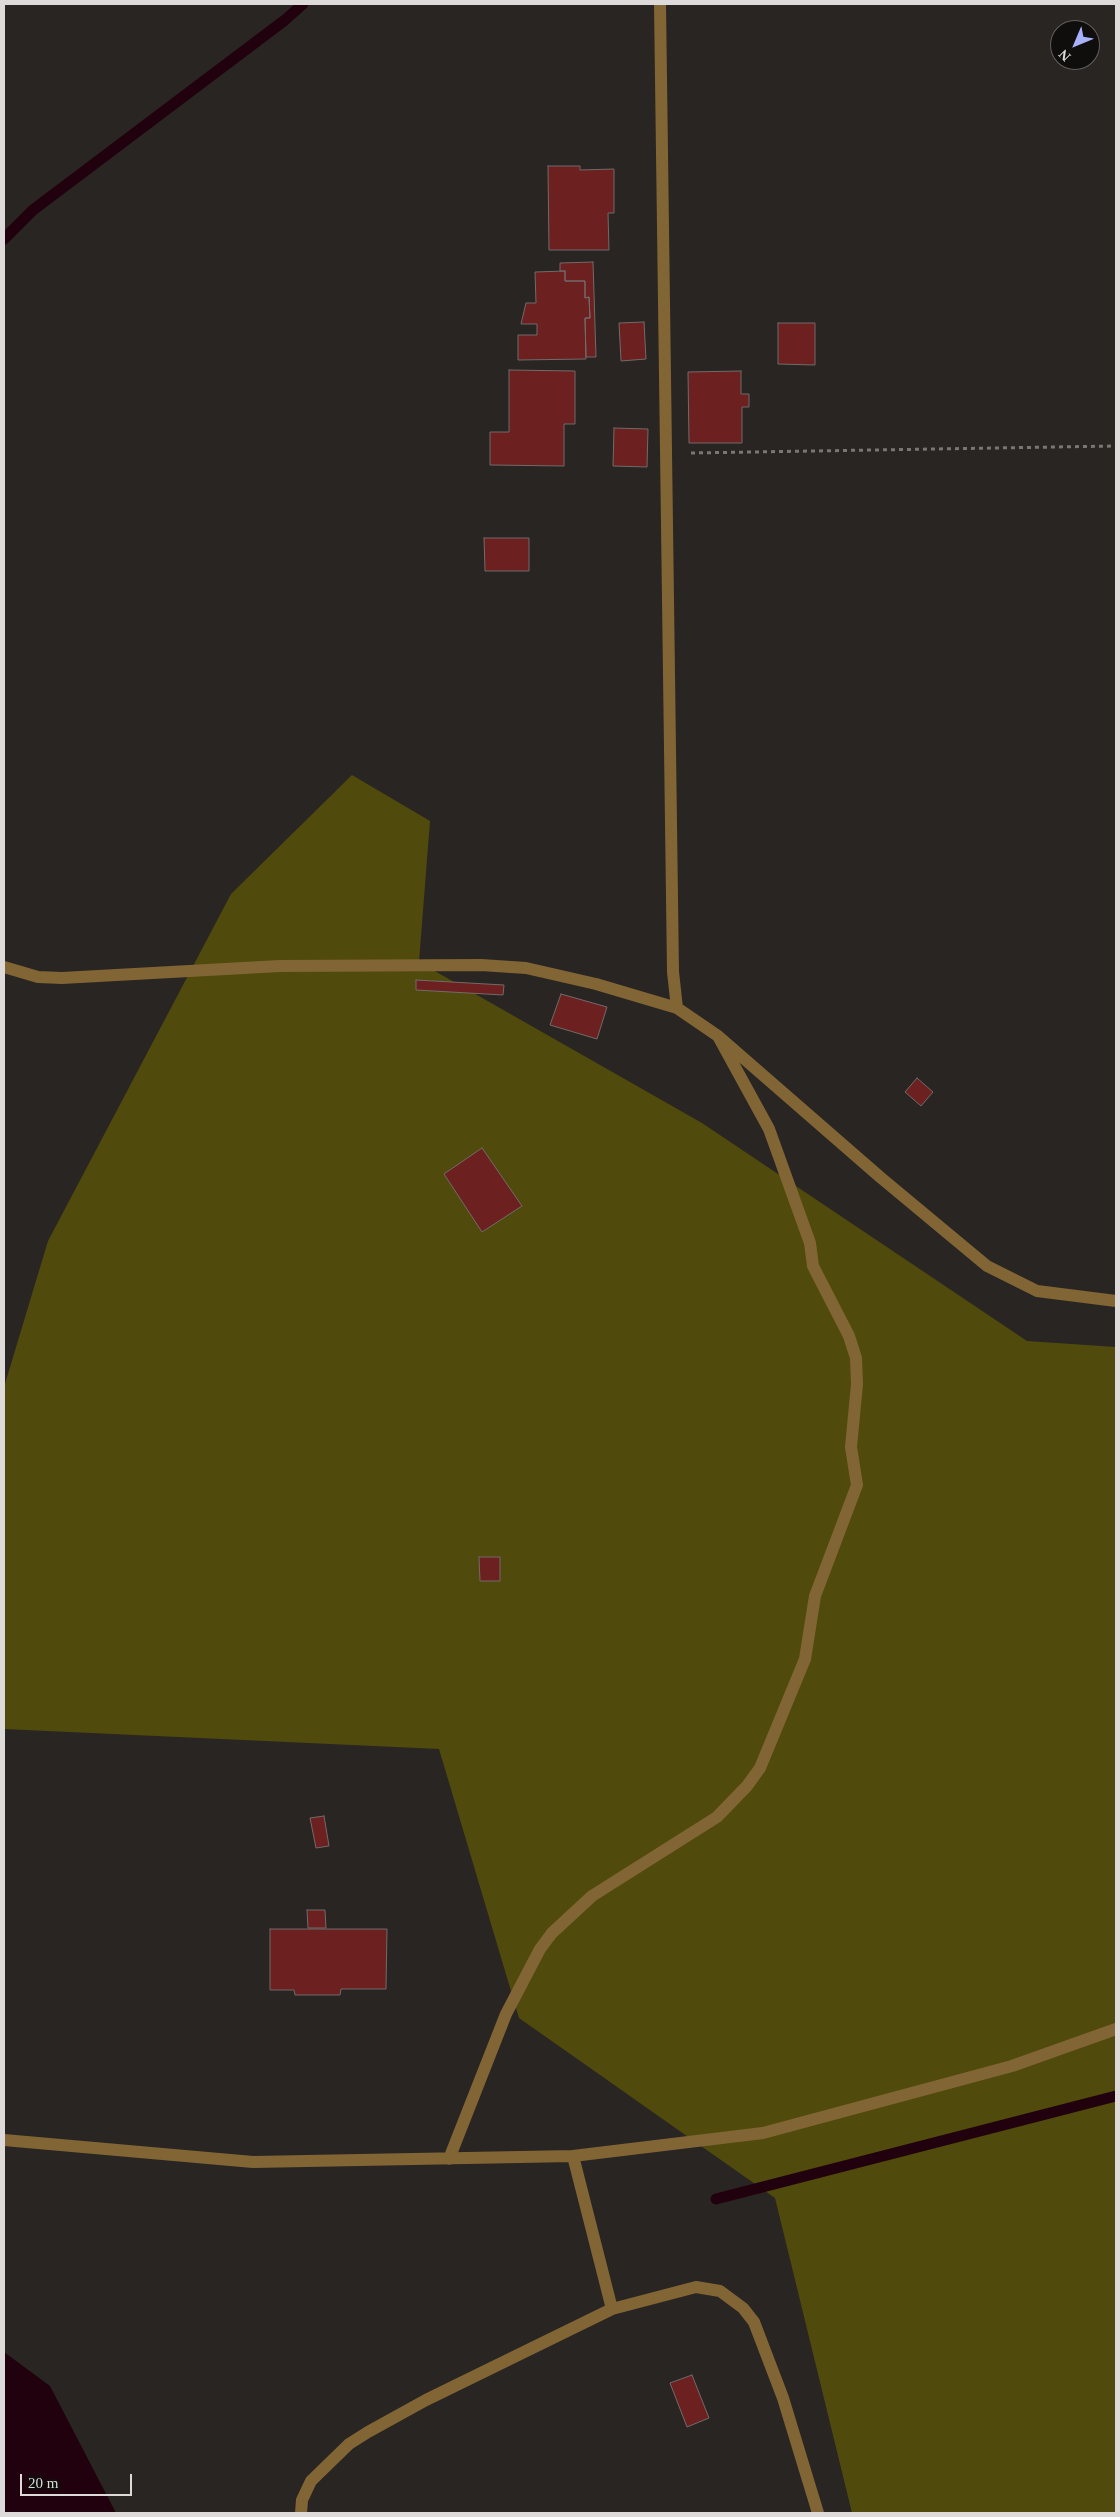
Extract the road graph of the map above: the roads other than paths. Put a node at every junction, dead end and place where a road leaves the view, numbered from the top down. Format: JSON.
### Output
{"nodes":[{"id":1,"x":660,"y":4,"type":"edge"},
{"id":2,"x":4,"y":967,"type":"edge"},
{"id":3,"x":677,"y":1008,"type":"junction"},
{"id":4,"x":718,"y":1036,"type":"junction"},
{"id":5,"x":1116,"y":1301,"type":"edge"},
{"id":6,"x":1116,"y":2029,"type":"edge"},
{"id":7,"x":4,"y":2140,"type":"edge"},
{"id":8,"x":573,"y":2156,"type":"junction"},
{"id":9,"x":449,"y":2158,"type":"junction"},
{"id":10,"x":612,"y":2309,"type":"junction"},
{"id":11,"x":301,"y":2513,"type":"edge"},
{"id":12,"x":818,"y":2513,"type":"edge"}],
"edges":[{"from":1,"to":3,"type":"street"},
{"from":2,"to":3,"type":"street"},
{"from":3,"to":4,"type":"street"},
{"from":4,"to":5,"type":"street"},
{"from":4,"to":9,"type":"street"},
{"from":6,"to":8,"type":"street"},
{"from":7,"to":9,"type":"street"},
{"from":8,"to":9,"type":"street"},
{"from":8,"to":10,"type":"street"},
{"from":10,"to":11,"type":"street"},
{"from":10,"to":12,"type":"street"}]}
